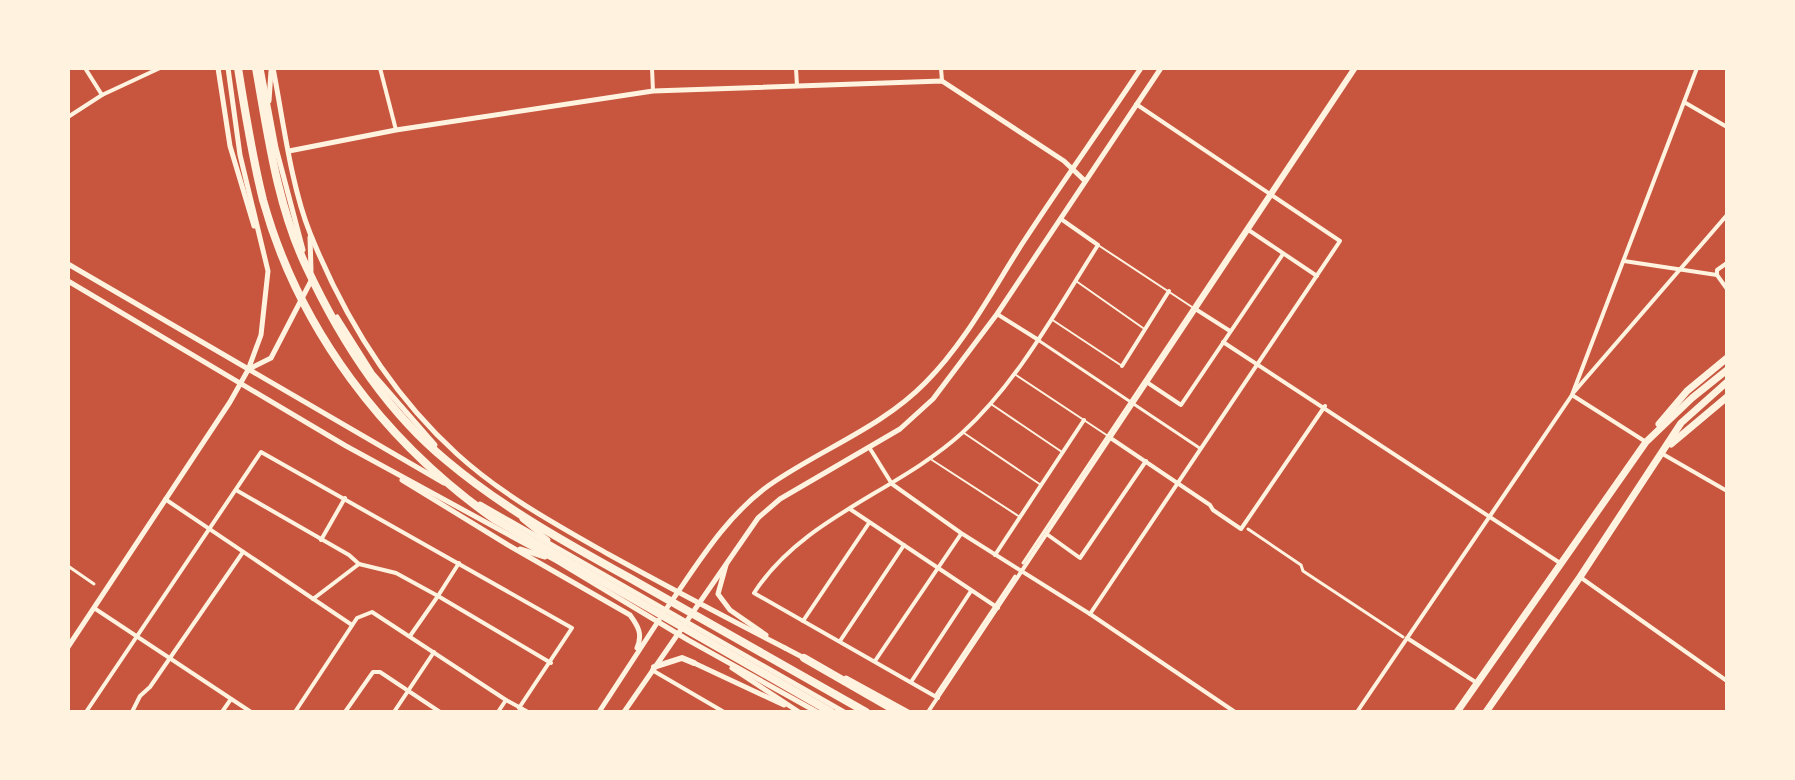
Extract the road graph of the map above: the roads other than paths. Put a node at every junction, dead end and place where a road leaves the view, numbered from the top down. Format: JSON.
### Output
{"nodes":[{"id":1,"x":85,"y":68,"type":"edge"},
{"id":2,"x":160,"y":68,"type":"edge"},
{"id":3,"x":219,"y":68,"type":"edge"},
{"id":4,"x":228,"y":68,"type":"edge"},
{"id":5,"x":238,"y":68,"type":"edge"},
{"id":6,"x":258,"y":68,"type":"edge"},
{"id":7,"x":272,"y":68,"type":"edge"},
{"id":8,"x":380,"y":68,"type":"edge"},
{"id":9,"x":652,"y":68,"type":"edge"},
{"id":10,"x":796,"y":68,"type":"edge"},
{"id":11,"x":941,"y":68,"type":"edge"},
{"id":12,"x":1141,"y":68,"type":"edge"},
{"id":13,"x":1161,"y":68,"type":"edge"},
{"id":14,"x":1355,"y":68,"type":"edge"},
{"id":15,"x":1697,"y":68,"type":"edge"},
{"id":16,"x":942,"y":81,"type":"junction"},
{"id":17,"x":797,"y":87,"type":"junction"},
{"id":18,"x":653,"y":91,"type":"junction"},
{"id":19,"x":102,"y":95,"type":"junction"},
{"id":20,"x":230,"y":101,"type":"junction"},
{"id":21,"x":1684,"y":102,"type":"junction"},
{"id":22,"x":1136,"y":104,"type":"junction"},
{"id":23,"x":269,"y":110,"type":"junction"},
{"id":24,"x":68,"y":117,"type":"edge"},
{"id":25,"x":1727,"y":127,"type":"edge"},
{"id":26,"x":396,"y":130,"type":"junction"},
{"id":27,"x":289,"y":151,"type":"junction"},
{"id":28,"x":1070,"y":170,"type":"junction"},
{"id":29,"x":1085,"y":181,"type":"junction"},
{"id":30,"x":1271,"y":194,"type":"junction"},
{"id":31,"x":1727,"y":215,"type":"edge"},
{"id":32,"x":1059,"y":218,"type":"junction"},
{"id":33,"x":309,"y":231,"type":"junction"},
{"id":34,"x":1250,"y":231,"type":"junction"},
{"id":35,"x":1098,"y":245,"type":"junction"},
{"id":36,"x":1283,"y":254,"type":"junction"},
{"id":37,"x":1624,"y":261,"type":"junction"},
{"id":38,"x":1727,"y":263,"type":"edge"},
{"id":39,"x":68,"y":264,"type":"edge"},
{"id":40,"x":1679,"y":270,"type":"junction"},
{"id":41,"x":268,"y":271,"type":"junction"},
{"id":42,"x":1717,"y":275,"type":"junction"},
{"id":43,"x":1317,"y":276,"type":"junction"},
{"id":44,"x":312,"y":280,"type":"junction"},
{"id":45,"x":68,"y":281,"type":"edge"},
{"id":46,"x":1075,"y":281,"type":"junction"},
{"id":47,"x":1727,"y":289,"type":"edge"},
{"id":48,"x":1169,"y":291,"type":"junction"},
{"id":49,"x":1195,"y":309,"type":"junction"},
{"id":50,"x":997,"y":314,"type":"junction"},
{"id":51,"x":1050,"y":319,"type":"junction"},
{"id":52,"x":1145,"y":329,"type":"junction"},
{"id":53,"x":1230,"y":331,"type":"junction"},
{"id":54,"x":1037,"y":339,"type":"junction"},
{"id":55,"x":1223,"y":342,"type":"junction"},
{"id":56,"x":1727,"y":358,"type":"edge"},
{"id":57,"x":1258,"y":363,"type":"junction"},
{"id":58,"x":1122,"y":366,"type":"joint"},
{"id":59,"x":248,"y":370,"type":"junction"},
{"id":60,"x":1727,"y":370,"type":"edge"},
{"id":61,"x":1014,"y":373,"type":"junction"},
{"id":62,"x":1727,"y":382,"type":"edge"},
{"id":63,"x":240,"y":383,"type":"junction"},
{"id":64,"x":1148,"y":383,"type":"junction"},
{"id":65,"x":1572,"y":395,"type":"junction"},
{"id":66,"x":1727,"y":397,"type":"edge"},
{"id":67,"x":990,"y":403,"type":"junction"},
{"id":68,"x":1134,"y":404,"type":"junction"},
{"id":69,"x":1325,"y":406,"type":"junction"},
{"id":70,"x":1084,"y":420,"type":"junction"},
{"id":71,"x":963,"y":432,"type":"junction"},
{"id":72,"x":1110,"y":437,"type":"junction"},
{"id":73,"x":1646,"y":442,"type":"junction"},
{"id":74,"x":346,"y":446,"type":"junction"},
{"id":75,"x":869,"y":447,"type":"junction"},
{"id":76,"x":1201,"y":449,"type":"junction"},
{"id":77,"x":1062,"y":452,"type":"junction"},
{"id":78,"x":1661,"y":453,"type":"junction"},
{"id":79,"x":931,"y":459,"type":"junction"},
{"id":80,"x":1146,"y":461,"type":"junction"},
{"id":81,"x":892,"y":484,"type":"junction"},
{"id":82,"x":1177,"y":484,"type":"junction"},
{"id":83,"x":1041,"y":485,"type":"junction"},
{"id":84,"x":236,"y":490,"type":"junction"},
{"id":85,"x":1727,"y":491,"type":"edge"},
{"id":86,"x":345,"y":498,"type":"junction"},
{"id":87,"x":165,"y":499,"type":"junction"},
{"id":88,"x":850,"y":509,"type":"junction"},
{"id":89,"x":1491,"y":516,"type":"junction"},
{"id":90,"x":1020,"y":517,"type":"junction"},
{"id":91,"x":870,"y":523,"type":"junction"},
{"id":92,"x":209,"y":529,"type":"junction"},
{"id":93,"x":1248,"y":529,"type":"dead end"},
{"id":94,"x":961,"y":533,"type":"junction"},
{"id":95,"x":1048,"y":535,"type":"junction"},
{"id":96,"x":321,"y":540,"type":"junction"},
{"id":97,"x":508,"y":545,"type":"junction"},
{"id":98,"x":904,"y":545,"type":"junction"},
{"id":99,"x":561,"y":551,"type":"junction"},
{"id":100,"x":243,"y":552,"type":"junction"},
{"id":101,"x":994,"y":555,"type":"junction"},
{"id":102,"x":729,"y":557,"type":"junction"},
{"id":103,"x":557,"y":561,"type":"junction"},
{"id":104,"x":459,"y":563,"type":"junction"},
{"id":105,"x":1023,"y":563,"type":"dead end"},
{"id":106,"x":1560,"y":563,"type":"junction"},
{"id":107,"x":359,"y":564,"type":"junction"},
{"id":108,"x":68,"y":566,"type":"edge"},
{"id":109,"x":591,"y":567,"type":"junction"},
{"id":110,"x":938,"y":568,"type":"junction"},
{"id":111,"x":636,"y":569,"type":"junction"},
{"id":112,"x":1023,"y":572,"type":"junction"},
{"id":113,"x":1015,"y":576,"type":"dead end"},
{"id":114,"x":1580,"y":577,"type":"junction"},
{"id":115,"x":94,"y":584,"type":"dead end"},
{"id":116,"x":972,"y":590,"type":"junction"},
{"id":117,"x":677,"y":593,"type":"junction"},
{"id":118,"x":438,"y":596,"type":"junction"},
{"id":119,"x":313,"y":599,"type":"junction"},
{"id":120,"x":697,"y":603,"type":"junction"},
{"id":121,"x":996,"y":607,"type":"junction"},
{"id":122,"x":94,"y":608,"type":"junction"},
{"id":123,"x":665,"y":611,"type":"junction"},
{"id":124,"x":1090,"y":614,"type":"junction"},
{"id":125,"x":803,"y":621,"type":"junction"},
{"id":126,"x":657,"y":622,"type":"junction"},
{"id":127,"x":685,"y":622,"type":"junction"},
{"id":128,"x":352,"y":625,"type":"junction"},
{"id":129,"x":677,"y":634,"type":"junction"},
{"id":130,"x":410,"y":636,"type":"junction"},
{"id":131,"x":137,"y":637,"type":"junction"},
{"id":132,"x":1405,"y":638,"type":"junction"},
{"id":133,"x":840,"y":641,"type":"junction"},
{"id":134,"x":694,"y":644,"type":"junction"},
{"id":135,"x":68,"y":647,"type":"edge"},
{"id":136,"x":785,"y":648,"type":"junction"},
{"id":137,"x":434,"y":652,"type":"junction"},
{"id":138,"x":804,"y":658,"type":"junction"},
{"id":139,"x":170,"y":659,"type":"junction"},
{"id":140,"x":633,"y":659,"type":"junction"},
{"id":141,"x":875,"y":661,"type":"junction"},
{"id":142,"x":551,"y":663,"type":"junction"},
{"id":143,"x":694,"y":663,"type":"joint"},
{"id":144,"x":653,"y":669,"type":"junction"},
{"id":145,"x":1727,"y":681,"type":"edge"},
{"id":146,"x":911,"y":682,"type":"junction"},
{"id":147,"x":1477,"y":683,"type":"junction"},
{"id":148,"x":408,"y":691,"type":"junction"},
{"id":149,"x":936,"y":697,"type":"junction"},
{"id":150,"x":231,"y":699,"type":"junction"},
{"id":151,"x":506,"y":700,"type":"junction"},
{"id":152,"x":519,"y":708,"type":"junction"},
{"id":153,"x":86,"y":712,"type":"edge"},
{"id":154,"x":132,"y":712,"type":"edge"},
{"id":155,"x":222,"y":712,"type":"edge"},
{"id":156,"x":251,"y":712,"type":"edge"},
{"id":157,"x":295,"y":712,"type":"edge"},
{"id":158,"x":345,"y":712,"type":"edge"},
{"id":159,"x":394,"y":712,"type":"edge"},
{"id":160,"x":440,"y":712,"type":"edge"},
{"id":161,"x":498,"y":712,"type":"edge"},
{"id":162,"x":528,"y":712,"type":"edge"},
{"id":163,"x":599,"y":712,"type":"edge"},
{"id":164,"x":624,"y":712,"type":"edge"},
{"id":165,"x":722,"y":712,"type":"edge"},
{"id":166,"x":799,"y":712,"type":"edge"},
{"id":167,"x":817,"y":712,"type":"edge"},
{"id":168,"x":831,"y":712,"type":"edge"},
{"id":169,"x":844,"y":712,"type":"edge"},
{"id":170,"x":866,"y":712,"type":"edge"},
{"id":171,"x":898,"y":712,"type":"edge"},
{"id":172,"x":908,"y":712,"type":"edge"},
{"id":173,"x":928,"y":712,"type":"edge"},
{"id":174,"x":1235,"y":712,"type":"edge"},
{"id":175,"x":1357,"y":712,"type":"edge"},
{"id":176,"x":1457,"y":712,"type":"edge"},
{"id":177,"x":1486,"y":712,"type":"edge"}],
"edges":[{"from":1,"to":19,"type":"street"},
{"from":2,"to":19,"type":"street"},
{"from":3,"to":20,"type":"street"},
{"from":3,"to":41,"type":"street"},
{"from":4,"to":20,"type":"street"},
{"from":5,"to":168,"type":"highway"},
{"from":6,"to":23,"type":"street"},
{"from":6,"to":170,"type":"highway"},
{"from":7,"to":23,"type":"street"},
{"from":7,"to":27,"type":"street"},
{"from":8,"to":26,"type":"street"},
{"from":9,"to":18,"type":"street"},
{"from":10,"to":17,"type":"street"},
{"from":11,"to":16,"type":"street"},
{"from":12,"to":28,"type":"street"},
{"from":13,"to":22,"type":"street"},
{"from":14,"to":30,"type":"street"},
{"from":15,"to":21,"type":"street"},
{"from":16,"to":17,"type":"street"},
{"from":16,"to":28,"type":"street"},
{"from":17,"to":18,"type":"street"},
{"from":18,"to":26,"type":"street"},
{"from":19,"to":24,"type":"street"},
{"from":20,"to":41,"type":"street"},
{"from":21,"to":25,"type":"street"},
{"from":21,"to":37,"type":"street"},
{"from":22,"to":29,"type":"street"},
{"from":22,"to":30,"type":"street"},
{"from":23,"to":44,"type":"street"},
{"from":26,"to":27,"type":"street"},
{"from":27,"to":33,"type":"street"},
{"from":28,"to":29,"type":"street"},
{"from":28,"to":117,"type":"street"},
{"from":29,"to":32,"type":"street"},
{"from":30,"to":34,"type":"street"},
{"from":30,"to":43,"type":"street"},
{"from":30,"to":49,"type":"street"},
{"from":31,"to":40,"type":"street"},
{"from":32,"to":35,"type":"street"},
{"from":32,"to":50,"type":"street"},
{"from":33,"to":44,"type":"street"},
{"from":33,"to":111,"type":"street"},
{"from":34,"to":36,"type":"street"},
{"from":34,"to":49,"type":"street"},
{"from":35,"to":46,"type":"street"},
{"from":35,"to":48,"type":"lane"},
{"from":36,"to":43,"type":"street"},
{"from":36,"to":53,"type":"street"},
{"from":37,"to":40,"type":"street"},
{"from":37,"to":65,"type":"street"},
{"from":38,"to":42,"type":"street"},
{"from":39,"to":59,"type":"street"},
{"from":40,"to":42,"type":"street"},
{"from":40,"to":65,"type":"street"},
{"from":41,"to":59,"type":"street"},
{"from":42,"to":47,"type":"street"},
{"from":43,"to":57,"type":"street"},
{"from":44,"to":59,"type":"street"},
{"from":44,"to":99,"type":"street"},
{"from":45,"to":63,"type":"street"},
{"from":46,"to":51,"type":"street"},
{"from":46,"to":52,"type":"lane"},
{"from":48,"to":49,"type":"lane"},
{"from":48,"to":52,"type":"street"},
{"from":49,"to":53,"type":"street"},
{"from":49,"to":64,"type":"street"},
{"from":49,"to":72,"type":"street"},
{"from":50,"to":54,"type":"street"},
{"from":50,"to":75,"type":"street"},
{"from":51,"to":54,"type":"street"},
{"from":51,"to":58,"type":"lane"},
{"from":52,"to":58,"type":"street"},
{"from":53,"to":55,"type":"street"},
{"from":54,"to":61,"type":"street"},
{"from":54,"to":68,"type":"street"},
{"from":55,"to":57,"type":"street"},
{"from":55,"to":64,"type":"street"},
{"from":56,"to":73,"type":"main road"},
{"from":57,"to":69,"type":"street"},
{"from":57,"to":76,"type":"street"},
{"from":59,"to":63,"type":"street"},
{"from":59,"to":99,"type":"street"},
{"from":60,"to":73,"type":"main road"},
{"from":61,"to":67,"type":"street"},
{"from":61,"to":70,"type":"lane"},
{"from":62,"to":78,"type":"main road"},
{"from":63,"to":74,"type":"street"},
{"from":63,"to":87,"type":"street"},
{"from":64,"to":68,"type":"street"},
{"from":65,"to":73,"type":"street"},
{"from":65,"to":89,"type":"street"},
{"from":66,"to":78,"type":"main road"},
{"from":67,"to":71,"type":"street"},
{"from":67,"to":77,"type":"lane"},
{"from":68,"to":72,"type":"street"},
{"from":68,"to":76,"type":"street"},
{"from":69,"to":82,"type":"street"},
{"from":69,"to":89,"type":"street"},
{"from":70,"to":72,"type":"lane"},
{"from":70,"to":77,"type":"street"},
{"from":71,"to":79,"type":"street"},
{"from":71,"to":83,"type":"lane"},
{"from":72,"to":80,"type":"street"},
{"from":72,"to":95,"type":"street"},
{"from":72,"to":105,"type":"street"},
{"from":73,"to":106,"type":"main road"},
{"from":74,"to":97,"type":"street"},
{"from":74,"to":103,"type":"street"},
{"from":75,"to":81,"type":"street"},
{"from":75,"to":102,"type":"street"},
{"from":76,"to":82,"type":"street"},
{"from":77,"to":83,"type":"street"},
{"from":78,"to":85,"type":"street"},
{"from":78,"to":114,"type":"main road"},
{"from":79,"to":81,"type":"street"},
{"from":79,"to":90,"type":"lane"},
{"from":80,"to":82,"type":"street"},
{"from":80,"to":95,"type":"street"},
{"from":81,"to":88,"type":"street"},
{"from":81,"to":94,"type":"street"},
{"from":82,"to":124,"type":"street"},
{"from":83,"to":90,"type":"street"},
{"from":84,"to":86,"type":"street"},
{"from":84,"to":92,"type":"street"},
{"from":84,"to":96,"type":"street"},
{"from":86,"to":96,"type":"street"},
{"from":86,"to":104,"type":"street"},
{"from":87,"to":92,"type":"street"},
{"from":87,"to":122,"type":"street"},
{"from":88,"to":91,"type":"street"},
{"from":88,"to":125,"type":"street"},
{"from":89,"to":106,"type":"street"},
{"from":89,"to":132,"type":"street"},
{"from":90,"to":101,"type":"street"},
{"from":91,"to":98,"type":"street"},
{"from":91,"to":125,"type":"street"},
{"from":92,"to":100,"type":"street"},
{"from":92,"to":131,"type":"street"},
{"from":93,"to":132,"type":"street"},
{"from":94,"to":101,"type":"street"},
{"from":94,"to":110,"type":"street"},
{"from":95,"to":112,"type":"street"},
{"from":96,"to":107,"type":"street"},
{"from":97,"to":103,"type":"street"},
{"from":97,"to":140,"type":"street"},
{"from":98,"to":110,"type":"street"},
{"from":98,"to":133,"type":"street"},
{"from":99,"to":109,"type":"street"},
{"from":100,"to":119,"type":"street"},
{"from":100,"to":139,"type":"street"},
{"from":101,"to":112,"type":"street"},
{"from":102,"to":120,"type":"street"},
{"from":102,"to":136,"type":"street"},
{"from":103,"to":126,"type":"street"},
{"from":104,"to":118,"type":"street"},
{"from":104,"to":142,"type":"street"},
{"from":106,"to":147,"type":"main road"},
{"from":107,"to":118,"type":"street"},
{"from":107,"to":119,"type":"street"},
{"from":108,"to":115,"type":"street"},
{"from":109,"to":111,"type":"street"},
{"from":109,"to":123,"type":"street"},
{"from":110,"to":116,"type":"street"},
{"from":110,"to":141,"type":"street"},
{"from":111,"to":117,"type":"street"},
{"from":112,"to":121,"type":"street"},
{"from":112,"to":124,"type":"street"},
{"from":113,"to":121,"type":"street"},
{"from":114,"to":145,"type":"street"},
{"from":114,"to":177,"type":"main road"},
{"from":116,"to":121,"type":"street"},
{"from":116,"to":146,"type":"street"},
{"from":117,"to":120,"type":"street"},
{"from":117,"to":123,"type":"street"},
{"from":118,"to":130,"type":"street"},
{"from":118,"to":142,"type":"street"},
{"from":119,"to":128,"type":"street"},
{"from":120,"to":127,"type":"street"},
{"from":120,"to":136,"type":"street"},
{"from":121,"to":149,"type":"street"},
{"from":122,"to":131,"type":"street"},
{"from":122,"to":135,"type":"street"},
{"from":123,"to":126,"type":"street"},
{"from":123,"to":127,"type":"street"},
{"from":124,"to":174,"type":"street"},
{"from":125,"to":133,"type":"street"},
{"from":126,"to":129,"type":"street"},
{"from":126,"to":140,"type":"street"},
{"from":127,"to":129,"type":"street"},
{"from":127,"to":169,"type":"street"},
{"from":128,"to":130,"type":"street"},
{"from":128,"to":157,"type":"street"},
{"from":129,"to":134,"type":"street"},
{"from":129,"to":144,"type":"street"},
{"from":130,"to":137,"type":"street"},
{"from":131,"to":139,"type":"street"},
{"from":131,"to":153,"type":"street"},
{"from":132,"to":147,"type":"street"},
{"from":132,"to":175,"type":"street"},
{"from":133,"to":141,"type":"street"},
{"from":134,"to":166,"type":"street"},
{"from":134,"to":167,"type":"street"},
{"from":136,"to":138,"type":"street"},
{"from":137,"to":148,"type":"street"},
{"from":137,"to":151,"type":"street"},
{"from":138,"to":171,"type":"highway"},
{"from":138,"to":172,"type":"street"},
{"from":139,"to":150,"type":"street"},
{"from":139,"to":154,"type":"street"},
{"from":140,"to":163,"type":"street"},
{"from":141,"to":146,"type":"street"},
{"from":142,"to":152,"type":"street"},
{"from":143,"to":144,"type":"main road"},
{"from":143,"to":166,"type":"street"},
{"from":144,"to":164,"type":"street"},
{"from":144,"to":165,"type":"street"},
{"from":146,"to":149,"type":"street"},
{"from":147,"to":176,"type":"main road"},
{"from":148,"to":158,"type":"street"},
{"from":148,"to":159,"type":"street"},
{"from":148,"to":160,"type":"street"},
{"from":149,"to":173,"type":"street"},
{"from":150,"to":155,"type":"street"},
{"from":150,"to":156,"type":"street"},
{"from":151,"to":152,"type":"street"},
{"from":151,"to":161,"type":"street"},
{"from":152,"to":162,"type":"street"}]}
